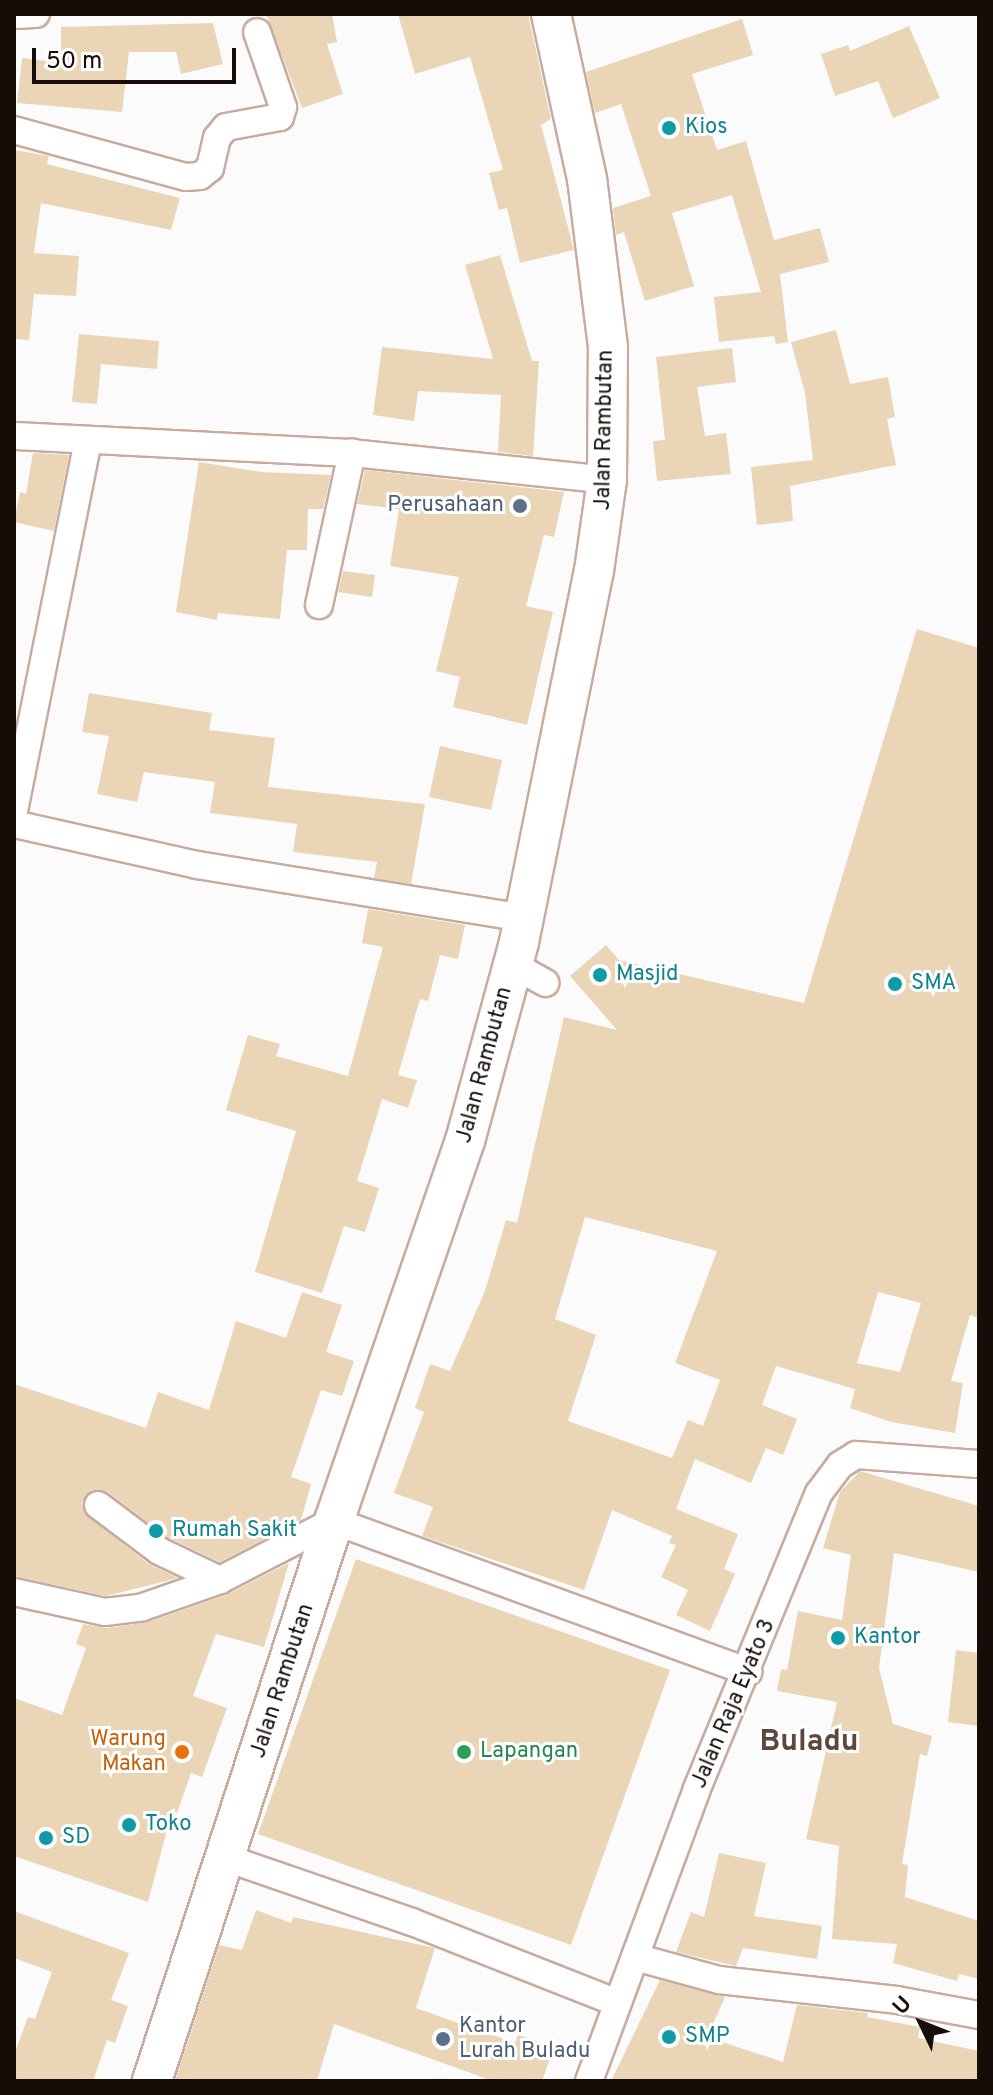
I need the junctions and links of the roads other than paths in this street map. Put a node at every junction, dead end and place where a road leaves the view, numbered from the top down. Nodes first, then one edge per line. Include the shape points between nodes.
1 (36, 14) edge
2 (551, 14) edge
3 (14, 15) edge
4 (257, 32) dead end
5 (14, 130) edge
6 (14, 436) edge
7 (88, 442) junction
8 (352, 453) junction
9 (607, 480) junction
10 (319, 605) dead end
11 (14, 811) edge
12 (14, 824) edge
13 (523, 918) junction
14 (513, 965) junction
15 (545, 983) dead end
16 (979, 1464) edge
17 (98, 1505) dead end
18 (334, 1521) junction
19 (220, 1580) junction
20 (14, 1592) edge
21 (748, 1672) junction
22 (226, 1858) junction
23 (635, 1957) junction
24 (618, 2003) junction
25 (979, 2015) edge
26 (152, 2081) edge
27 (589, 2081) edge

1 - 3 street
2 - 9 street, Jalan Rambutan via 597,236 610,389
4 - 5 street via 283,107 280,117 226,127 217,138 210,168 200,176 186,177
6 - 7 street
7 - 8 street
7 - 11 street
8 - 9 street
8 - 10 street
9 - 13 street, Jalan Rambutan via 594,571
12 - 13 street via 197,865
13 - 14 street, Jalan Rambutan
14 - 15 street
14 - 18 street, Jalan Rambutan via 465,1141
16 - 21 street, Jalan Raja Eyato 3 via 856,1455 840,1465 819,1493
17 - 19 street via 159,1551
18 - 19 street
18 - 21 street
18 - 22 street, Jalan Rambutan
19 - 20 street via 181,1597 105,1612
21 - 23 street, Jalan Raja Eyato 3 via 696,1791
22 - 24 street via 412,1922
22 - 26 street, Jalan Rambutan
23 - 24 street, Jalan Raja Eyato 3
23 - 25 street via 719,1980
24 - 27 street, Jalan Raja Eyato 3

